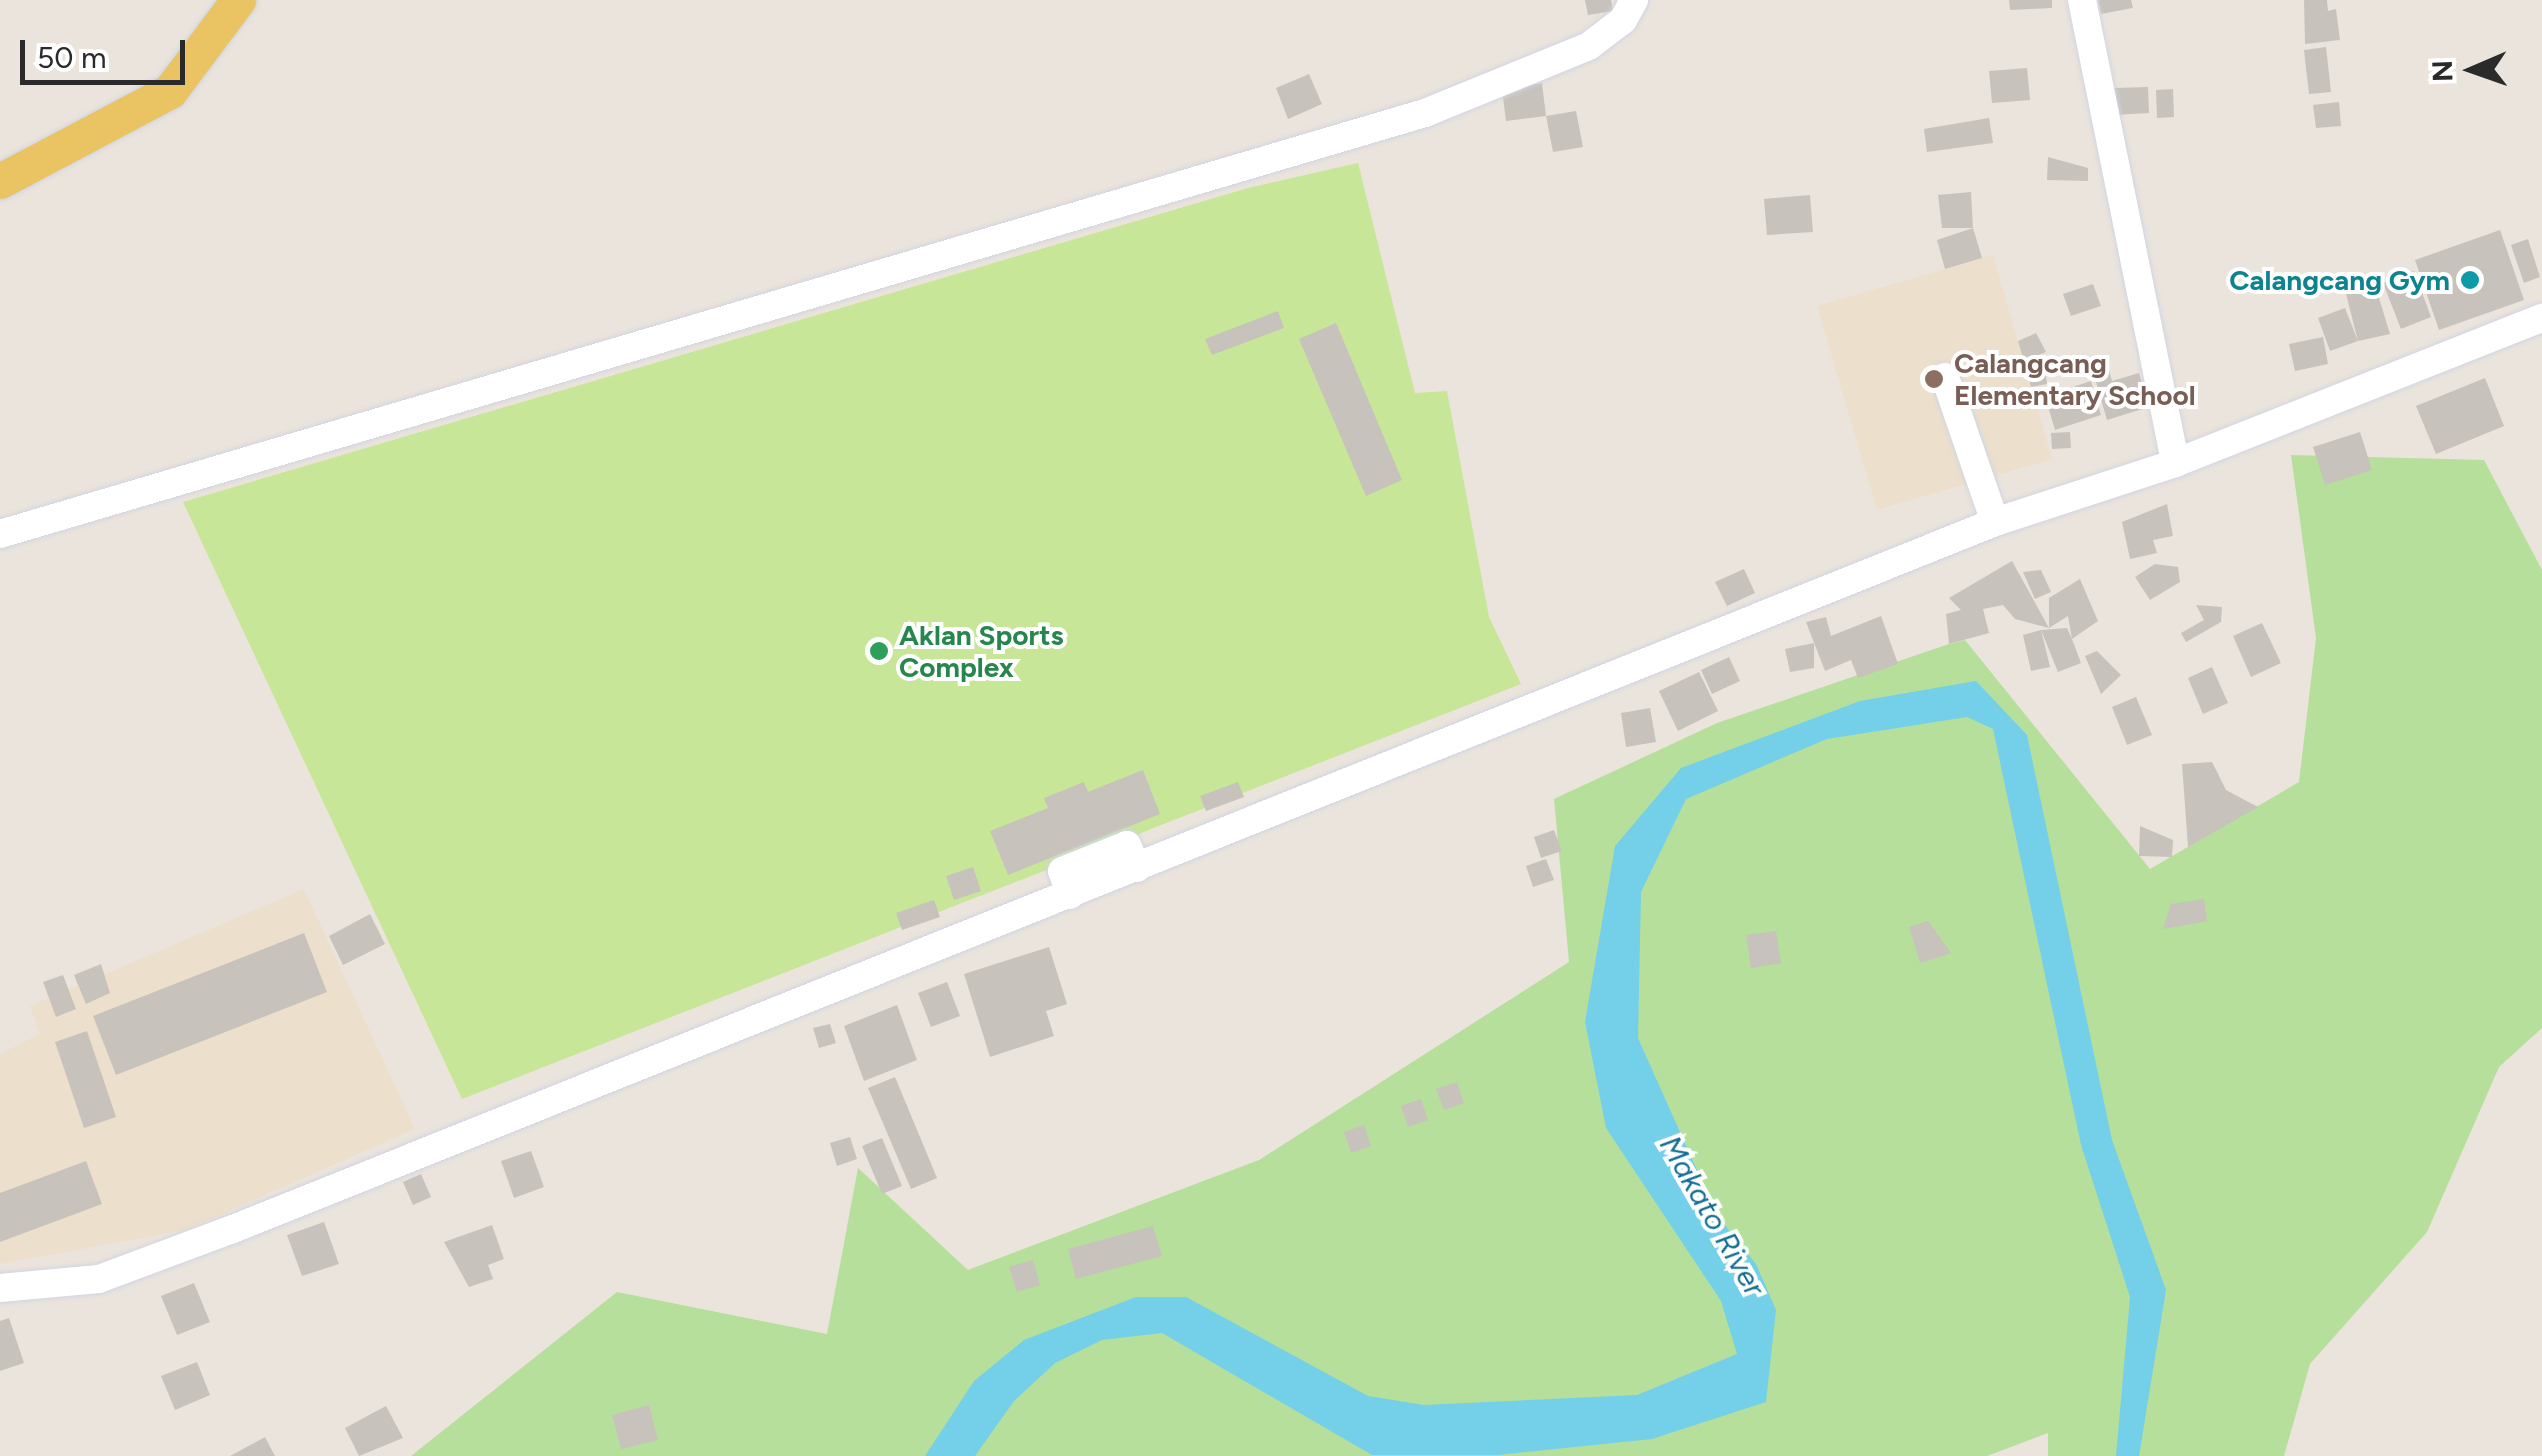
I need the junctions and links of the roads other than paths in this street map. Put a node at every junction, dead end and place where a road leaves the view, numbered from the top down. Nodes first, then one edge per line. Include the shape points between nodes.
1 (238, 0) edge
2 (1634, 0) edge
3 (2082, 0) edge
4 (0, 181) edge
5 (2542, 318) edge
6 (1945, 377) dead end
7 (2175, 464) junction
8 (1995, 522) junction
9 (0, 534) edge
10 (0, 1288) edge

1 - 4 main road via 170,91
2 - 9 street via 1624,20 1590,46 1425,113
3 - 7 street
5 - 7 street
6 - 8 street
7 - 8 street
8 - 10 street via 116,1272

